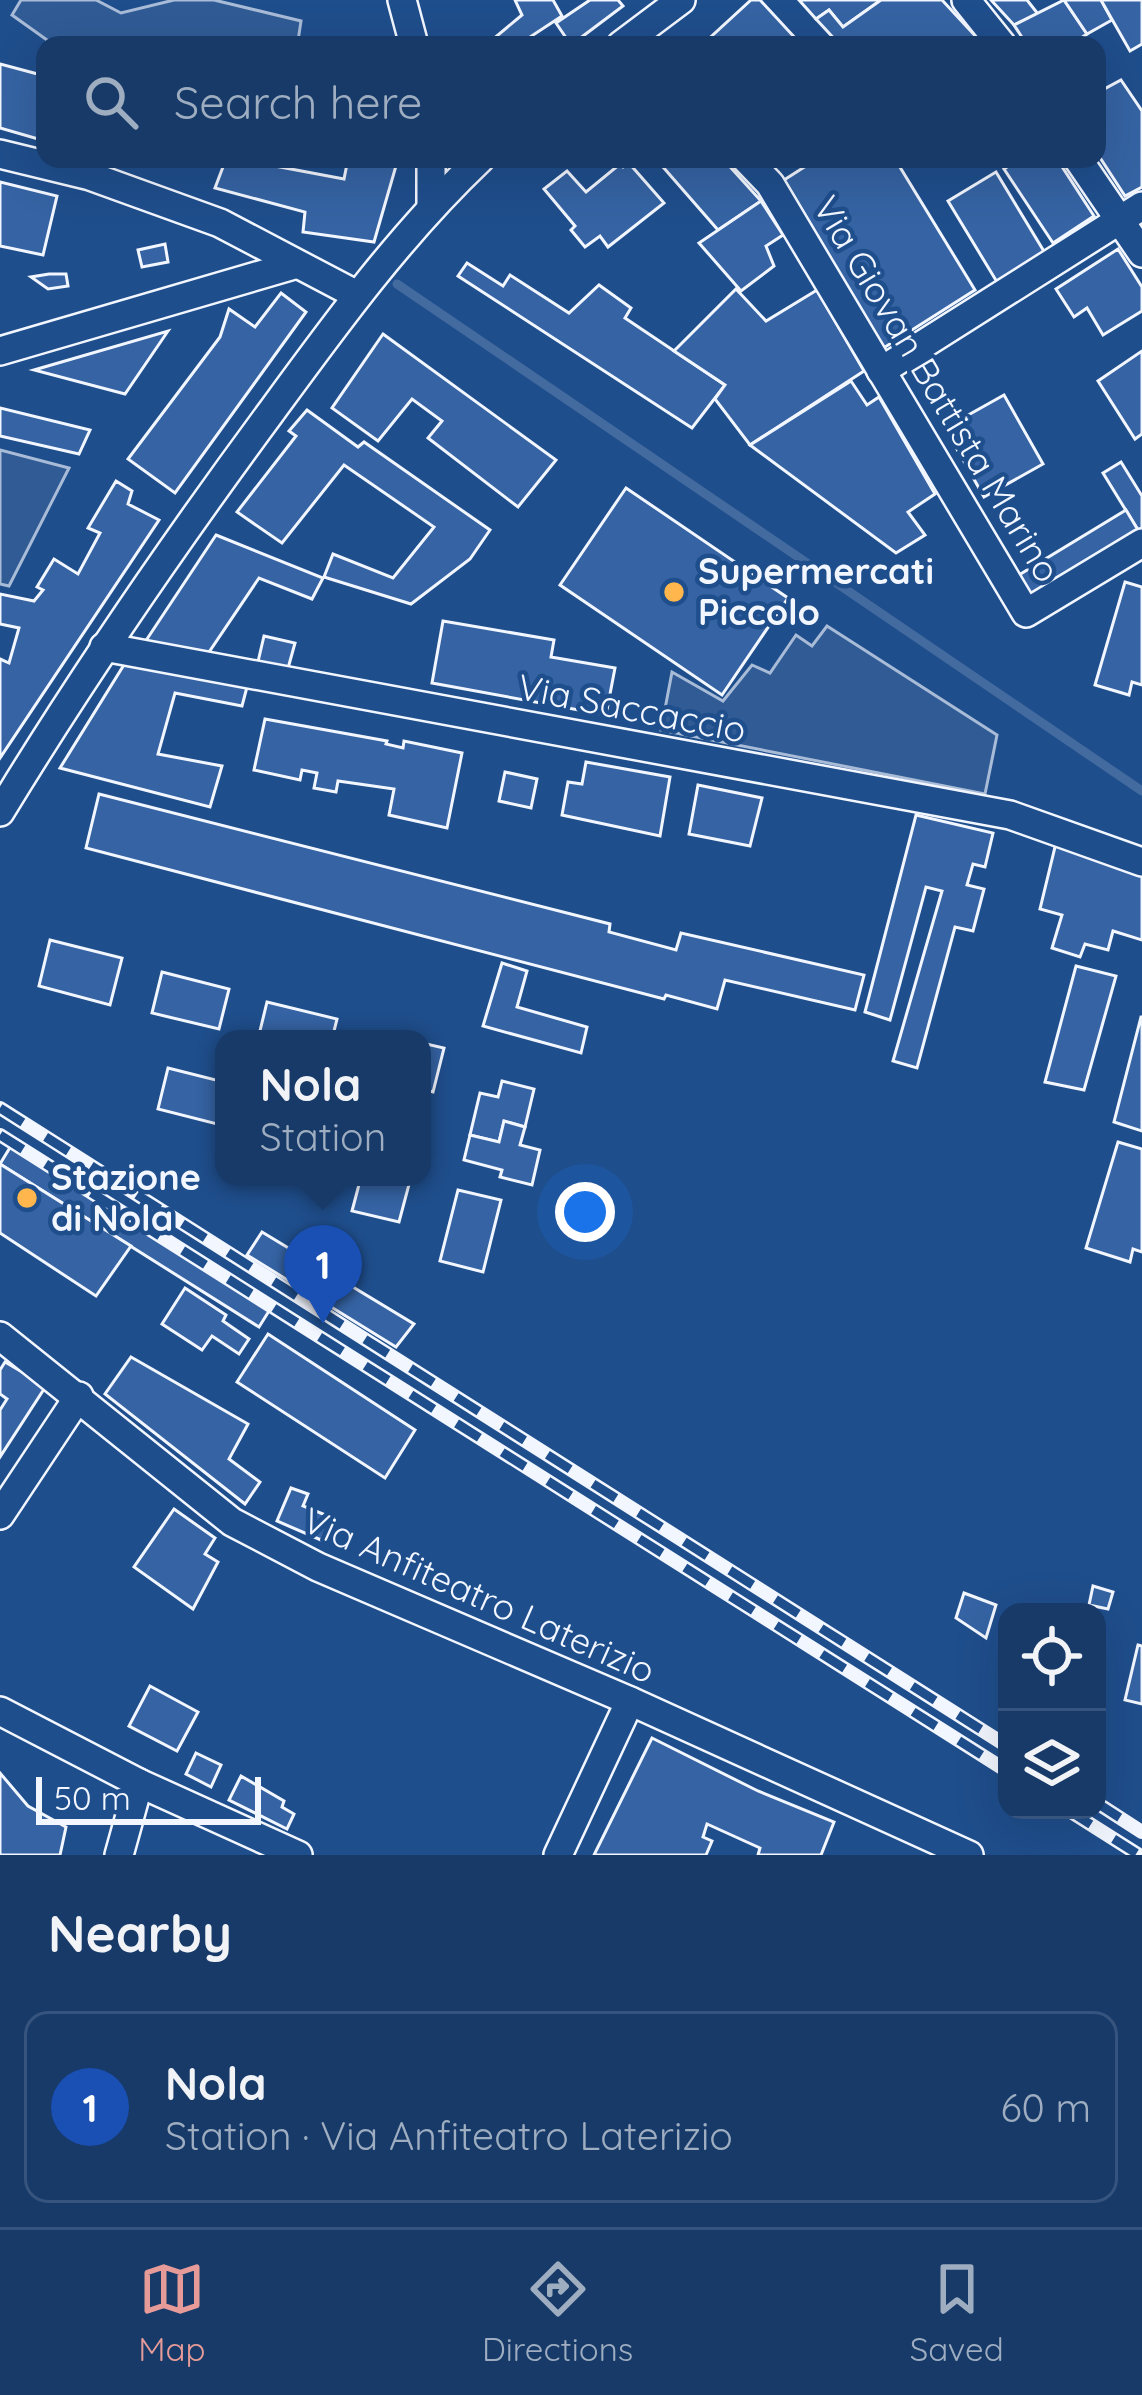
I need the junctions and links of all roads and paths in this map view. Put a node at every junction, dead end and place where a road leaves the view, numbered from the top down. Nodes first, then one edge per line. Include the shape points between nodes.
1 (402, 0) edge
2 (680, 0) edge
3 (965, 0) edge
4 (412, 36) edge
5 (637, 36) edge
6 (995, 36) edge
7 (0, 154) edge
8 (36, 163) edge
9 (57, 168) edge
10 (430, 168) edge
11 (470, 168) edge
12 (755, 168) edge
13 (1087, 168) edge
14 (430, 206) junction
15 (1130, 213) edge
16 (1142, 253) edge
17 (294, 265) junction
18 (357, 295) junction
19 (0, 351) edge
20 (881, 371) junction
21 (1142, 543) edge
22 (104, 647) junction
23 (0, 812) edge
24 (1142, 862) edge
25 (0, 1336) edge
26 (79, 1396) junction
27 (0, 1515) edge
28 (630, 1701) junction
29 (0, 1711) edge
30 (139, 1783) junction
31 (119, 1855) edge
32 (298, 1855) edge
33 (558, 1855) edge
34 (969, 1855) edge

1 - 4 street
2 - 5 street
3 - 6 street
7 - 8 street
9 - 17 street via 220,223
10 - 14 street
11 - 14 street
12 - 20 street, Via Giovan Battista Marino
13 - 15 street
14 - 18 street
15 - 16 street
15 - 20 street
17 - 18 street
17 - 19 street
18 - 22 street
20 - 21 street, Via Giovan Battista Marino via 1026,613
22 - 23 street
22 - 24 street, Via Saccaccio via 1010,815
25 - 26 street, Via Anfiteatro Laterizio
26 - 27 street
26 - 28 street, Via Anfiteatro Laterizio via 232,1522 318,1568
28 - 33 street
28 - 34 street, Via Anfiteatro Laterizio
29 - 30 street
30 - 31 street
30 - 32 street

